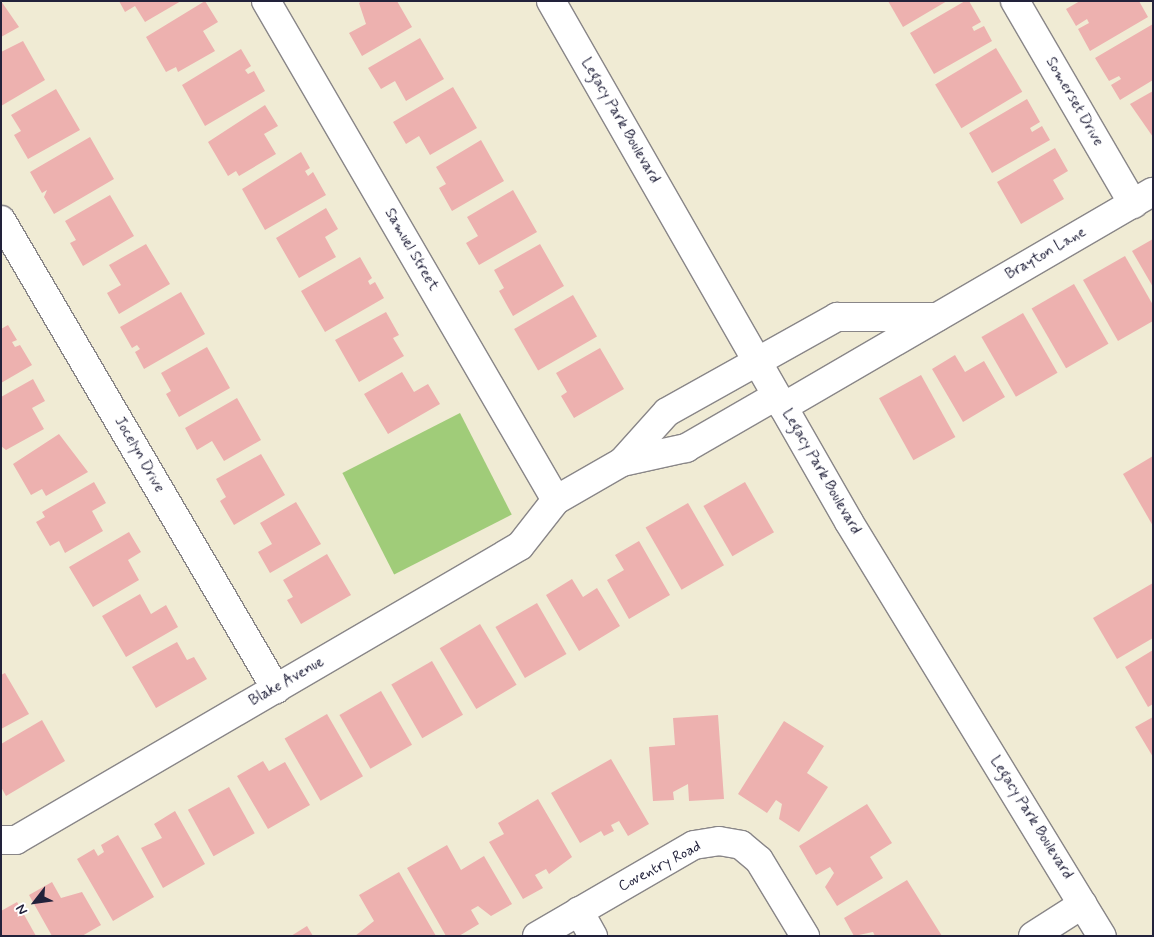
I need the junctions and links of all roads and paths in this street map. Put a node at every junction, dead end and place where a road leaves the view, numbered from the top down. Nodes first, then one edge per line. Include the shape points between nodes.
1 (266, 1) edge
2 (551, 1) edge
3 (1015, 1) edge
4 (1143, 198) edge
5 (1, 220) edge
6 (939, 317) junction
7 (757, 361) junction
8 (780, 402) junction
9 (622, 462) junction
10 (556, 500) junction
11 (276, 689) junction
12 (1, 840) edge
13 (1083, 904) junction
14 (579, 912) junction
15 (538, 936) edge
16 (593, 936) edge
17 (805, 936) edge
18 (1033, 936) edge
19 (1102, 936) edge

1 - 10 street, Samuel Street
2 - 7 street, Legacy Park Boulevard
3 - 4 street, Somerset Drive
4 - 6 street, Brayton Lane
5 - 11 street, Jocelyn Drive
6 - 7 street via 837,317
6 - 8 street, Brayton Lane
7 - 8 street, Legacy Park Boulevard
7 - 9 street via 667,412
8 - 9 street, Brayton Lane via 686,448
8 - 13 street, Legacy Park Boulevard
9 - 10 street
10 - 11 street, Blake Avenue via 520,546
11 - 12 street, Blake Avenue via 16,840
13 - 18 street
13 - 19 street, Legacy Park Boulevard
14 - 15 street, Coventry Road
14 - 16 street
14 - 17 street, Coventry Road via 694,845 719,841 741,845 759,860

